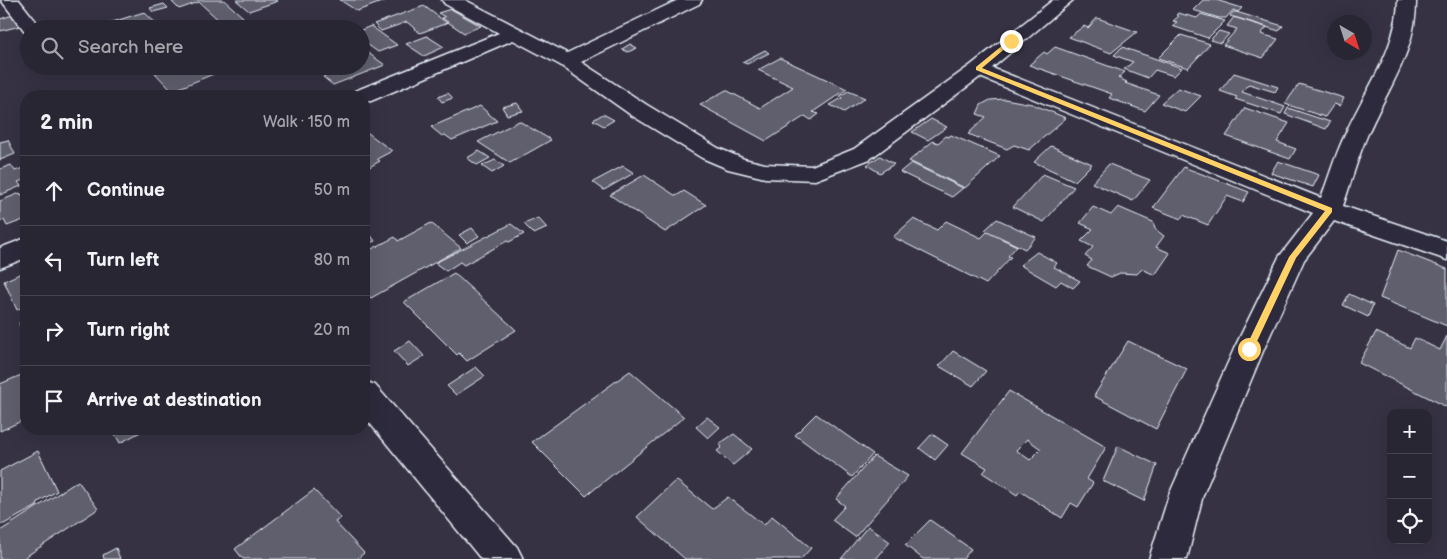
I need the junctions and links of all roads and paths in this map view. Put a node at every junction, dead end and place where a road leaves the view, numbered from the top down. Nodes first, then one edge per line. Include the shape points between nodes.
1 (10, 0) edge
2 (451, 0) edge
3 (693, 0) edge
4 (1064, 0) edge
5 (1407, 0) edge
6 (26, 20) edge
7 (512, 34) junction
8 (567, 62) junction
9 (978, 69) junction
10 (370, 93) edge
11 (1329, 210) junction
12 (20, 250) edge
13 (1447, 251) edge
14 (0, 259) edge
15 (370, 401) edge
16 (504, 559) edge
17 (1168, 559) edge

1 - 6 street
2 - 7 street
3 - 8 street
4 - 9 street
5 - 11 street via 1400,47 1355,137
7 - 8 street
7 - 10 street
8 - 9 street via 710,153 765,171 814,173 862,154
9 - 11 street
11 - 13 street
11 - 17 street via 1292,257 1253,341 1186,495
12 - 14 street
15 - 16 street

